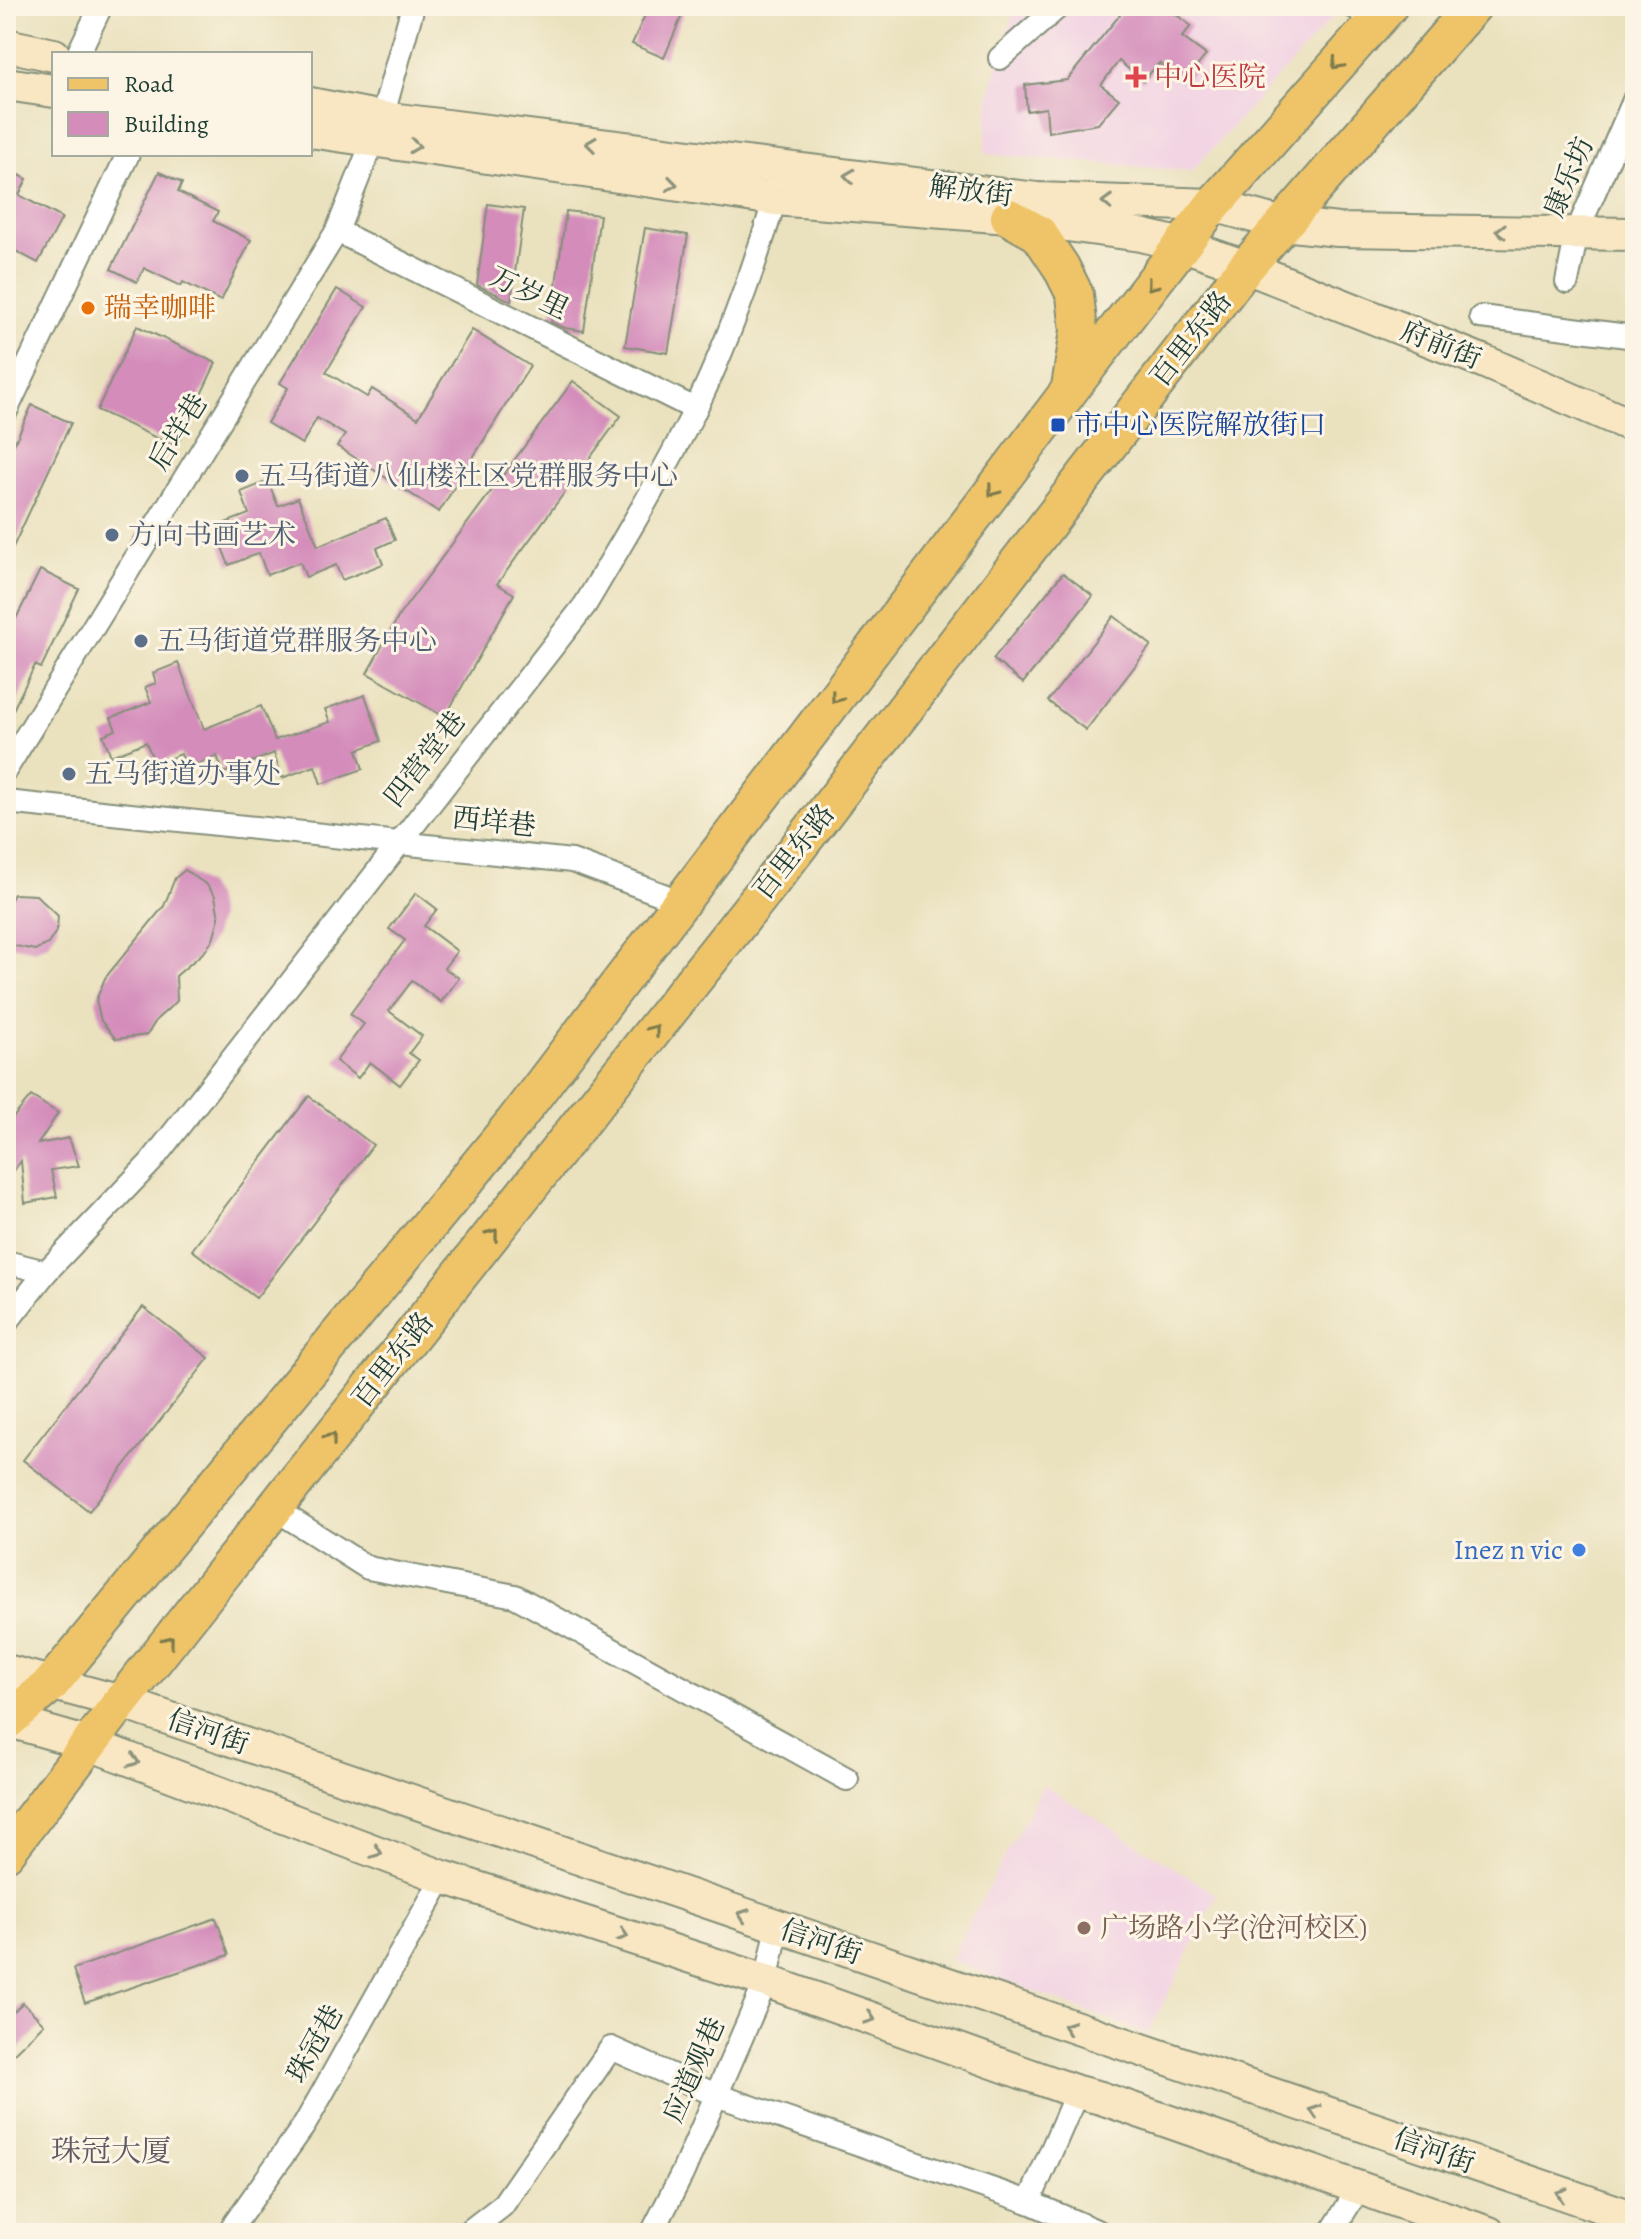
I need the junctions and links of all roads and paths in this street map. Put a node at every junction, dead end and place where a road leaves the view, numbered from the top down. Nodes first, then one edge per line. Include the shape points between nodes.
1 (101, 6) edge
2 (413, 6) edge
3 (1059, 6) edge
4 (1473, 6) edge
5 (1373, 10) edge
6 (6, 45) edge
7 (79, 52) edge
8 (52, 55) edge
9 (1000, 58) dead end
10 (6, 84) edge
11 (52, 91) edge
12 (1635, 98) edge
13 (312, 105) edge
14 (377, 129) junction
15 (312, 131) edge
16 (127, 156) edge
17 (776, 167) junction
18 (775, 199) junction
19 (1213, 205) junction
20 (1009, 217) junction
21 (1283, 224) junction
22 (337, 231) junction
23 (1577, 232) junction
24 (1635, 234) edge
25 (1183, 245) junction
26 (1246, 267) junction
27 (1567, 282) dead end
28 (1481, 317) dead end
29 (1635, 337) edge
30 (13, 378) edge
31 (1069, 391) junction
32 (695, 409) junction
33 (6, 411) edge
34 (1635, 427) edge
35 (6, 769) edge
36 (6, 802) edge
37 (398, 842) junction
38 (682, 902) junction
39 (6, 1262) edge
40 (46, 1272) junction
41 (6, 1323) edge
42 (275, 1509) junction
43 (6, 1671) edge
44 (51, 1684) junction
45 (121, 1702) junction
46 (6, 1721) edge
47 (89, 1744) junction
48 (847, 1779) dead end
49 (6, 1853) edge
50 (443, 1877) junction
51 (778, 1927) junction
52 (766, 1981) junction
53 (1077, 2092) junction
54 (716, 2095) junction
55 (1359, 2188) junction
56 (1029, 2202) junction
57 (1635, 2218) edge
58 (228, 2233) edge
59 (467, 2233) edge
60 (652, 2233) edge
61 (1101, 2233) edge
62 (1331, 2233) edge
63 (1489, 2233) edge

1 - 7 street
2 - 14 street, 后垟巷
3 - 9 street
4 - 21 main road, 百里东路
5 -> 19 main road, 百里东路
6 - 8 main road
10 - 11 main road
12 - 23 street, 康乐坊
13 - 14 main road, 解放街
14 - 15 main road, 解放街
17 -> 14 main road, 解放街
14 -> 18 main road, 解放街
14 - 22 street, 后垟巷
16 - 30 street
17 - 18 street, 四营堂巷
19 -> 17 main road, 解放街 via 1037,199
18 - 20 main road, 解放街
18 - 32 street, 四营堂巷 via 751,279
19 - 21 main road, 解放街
19 - 25 main road, 百里东路
20 - 25 main road, 解放街
20 - 31 main road via 1039,234 1075,295 1079,331
23 -> 21 main road, 解放街 via 1338,230
21 - 26 main road, 百里东路
22 - 32 street, 万岁里
22 - 35 street, 后垟巷
23 - 24 main road, 解放街
23 - 27 street, 康乐坊
25 - 26 main road, 解放街
25 -> 31 main road, 百里东路
26 - 34 main road, 府前街
42 -> 26 main road, 百里东路 via 769,885
28 - 29 street
30 - 33 street
31 -> 38 main road, 百里东路
32 - 37 street, 四营堂巷 via 585,605
36 - 37 street, 西垟巷
37 - 38 street, 西垟巷 via 572,861
37 - 40 street, 四营堂巷 via 151,1162
38 - 44 main road, 百里东路 via 504,1134
39 - 40 street
40 - 41 street, 四营堂巷
45 -> 42 main road, 百里东路
42 - 48 street via 368,1568 515,1596
43 - 44 main road, 信河街
44 - 45 main road, 信河街
44 - 46 main road, 百里东路
45 - 47 main road, 百里东路
51 -> 45 main road, 信河街
46 - 47 main road, 信河街
47 - 49 main road, 百里东路
47 -> 50 main road, 信河街
50 -> 52 main road, 信河街
50 - 58 street, 珠冠巷 via 305,2124
51 - 52 street, 应道观巷
57 -> 51 main road, 信河街
52 -> 53 main road, 信河街
52 - 54 street, 应道观巷
53 - 55 main road, 信河街
53 - 56 street
54 - 56 street
54 - 59 street via 611,2048 502,2206
54 - 60 street, 应道观巷
55 - 62 street
55 - 63 main road, 信河街
56 - 61 street

